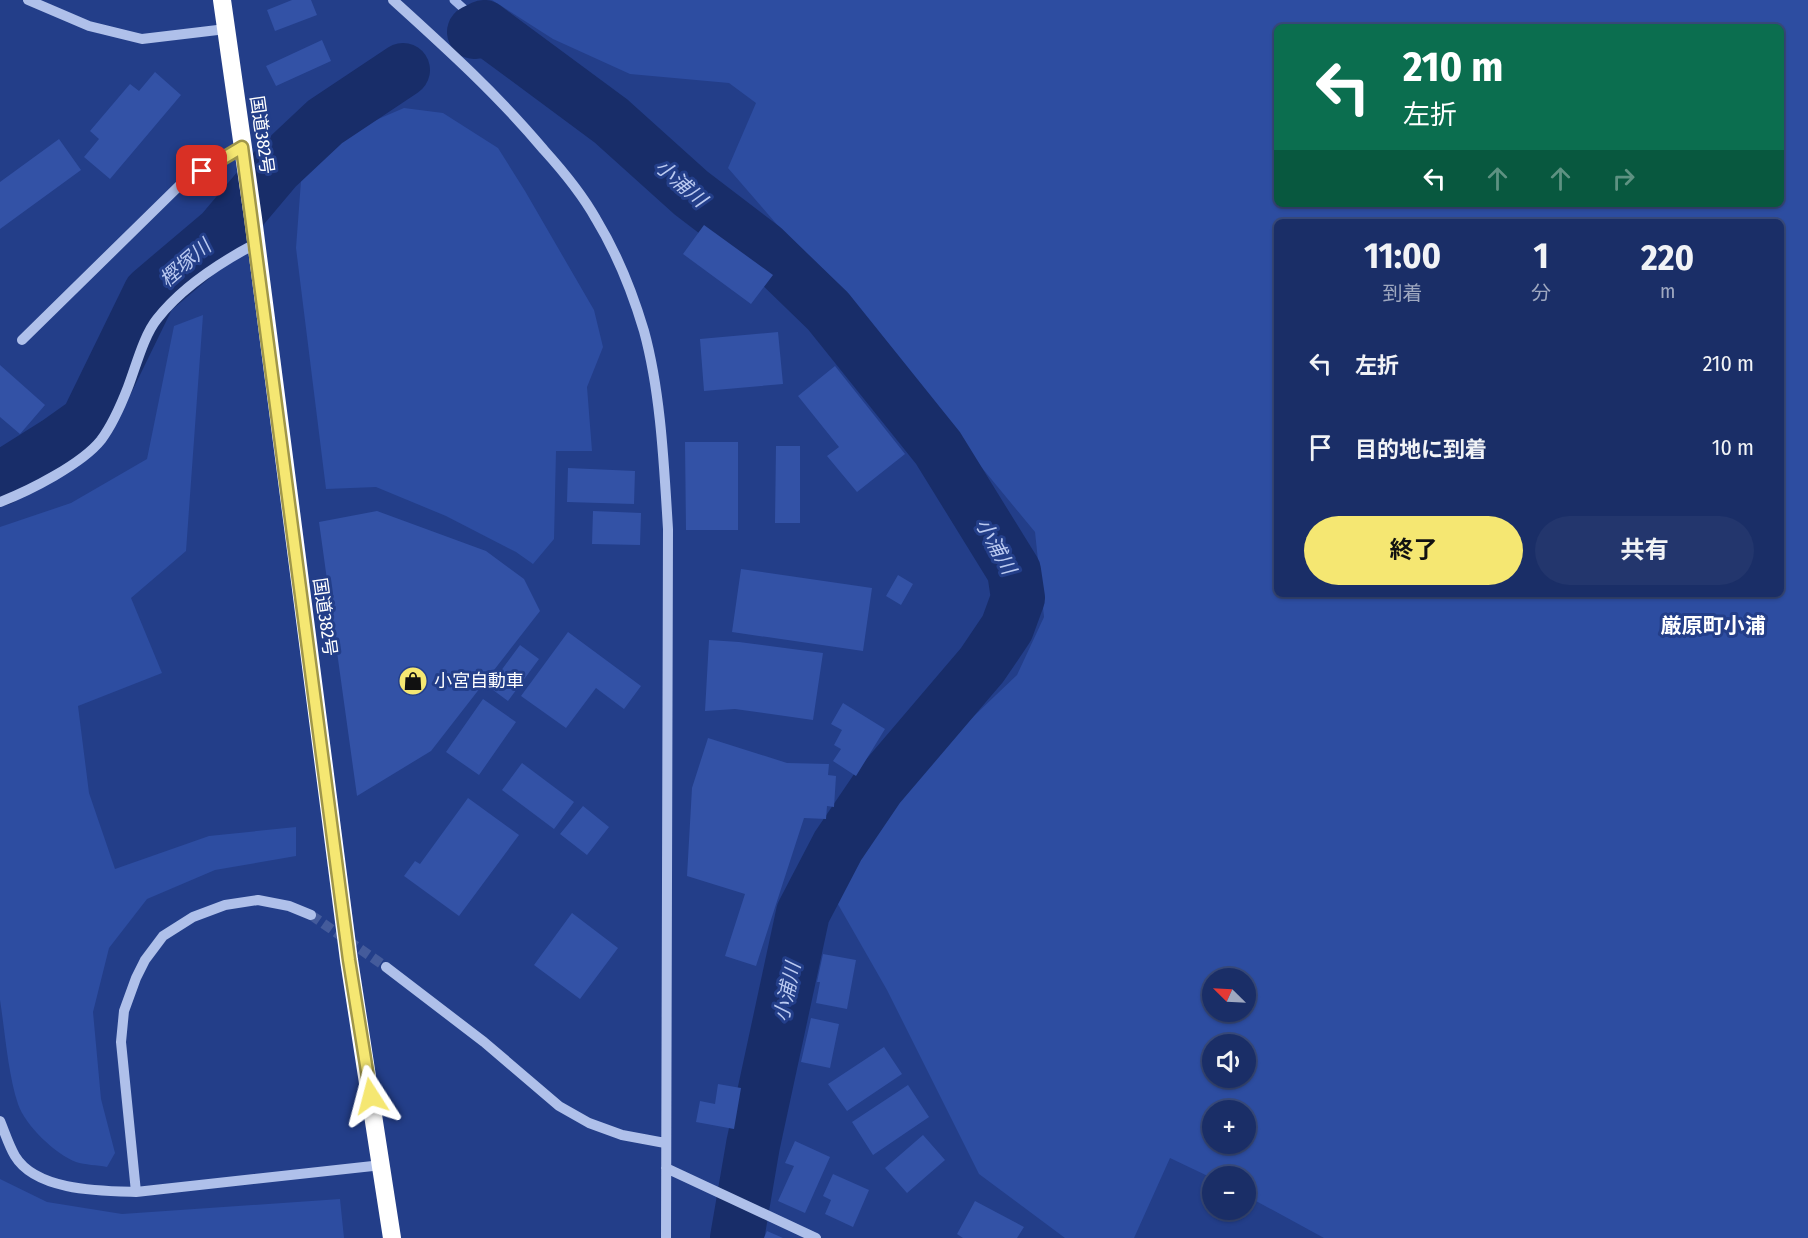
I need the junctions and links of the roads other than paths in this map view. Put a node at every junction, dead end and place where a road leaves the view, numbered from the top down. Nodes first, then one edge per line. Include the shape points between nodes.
1 (28, 0) edge
2 (222, 0) edge
3 (393, 0) edge
4 (226, 29) junction
5 (243, 156) junction
6 (255, 244) junction
7 (22, 340) dead end
8 (0, 502) edge
9 (311, 915) tunnel mouth
10 (386, 967) tunnel mouth
11 (0, 1121) edge
12 (666, 1143) junction
13 (382, 1165) junction
14 (666, 1168) junction
15 (136, 1192) junction
16 (392, 1238) edge
17 (666, 1238) edge
18 (816, 1238) edge

1 - 4 street via 89,26 142,39
2 - 4 highway, 国道382号
3 - 12 street via 519,119 568,177 596,219 644,332 664,455 668,530
4 - 5 highway, 国道382号
5 - 6 highway, 国道382号
5 - 7 street via 182,183
6 - 8 street via 225,260 185,290 156,320 120,408 100,441 63,472
6 - 13 highway, 国道382号 via 349,960
9 - 15 street via 258,900 225,905 193,917 163,936 145,960 124,1011 121,1042
10 - 12 street via 559,1106 588,1123 622,1135
11 - 15 street via 16,1158 31,1172 57,1185
12 - 14 street
13 - 15 street
13 - 16 highway, 国道382号
14 - 17 street
14 - 18 street

